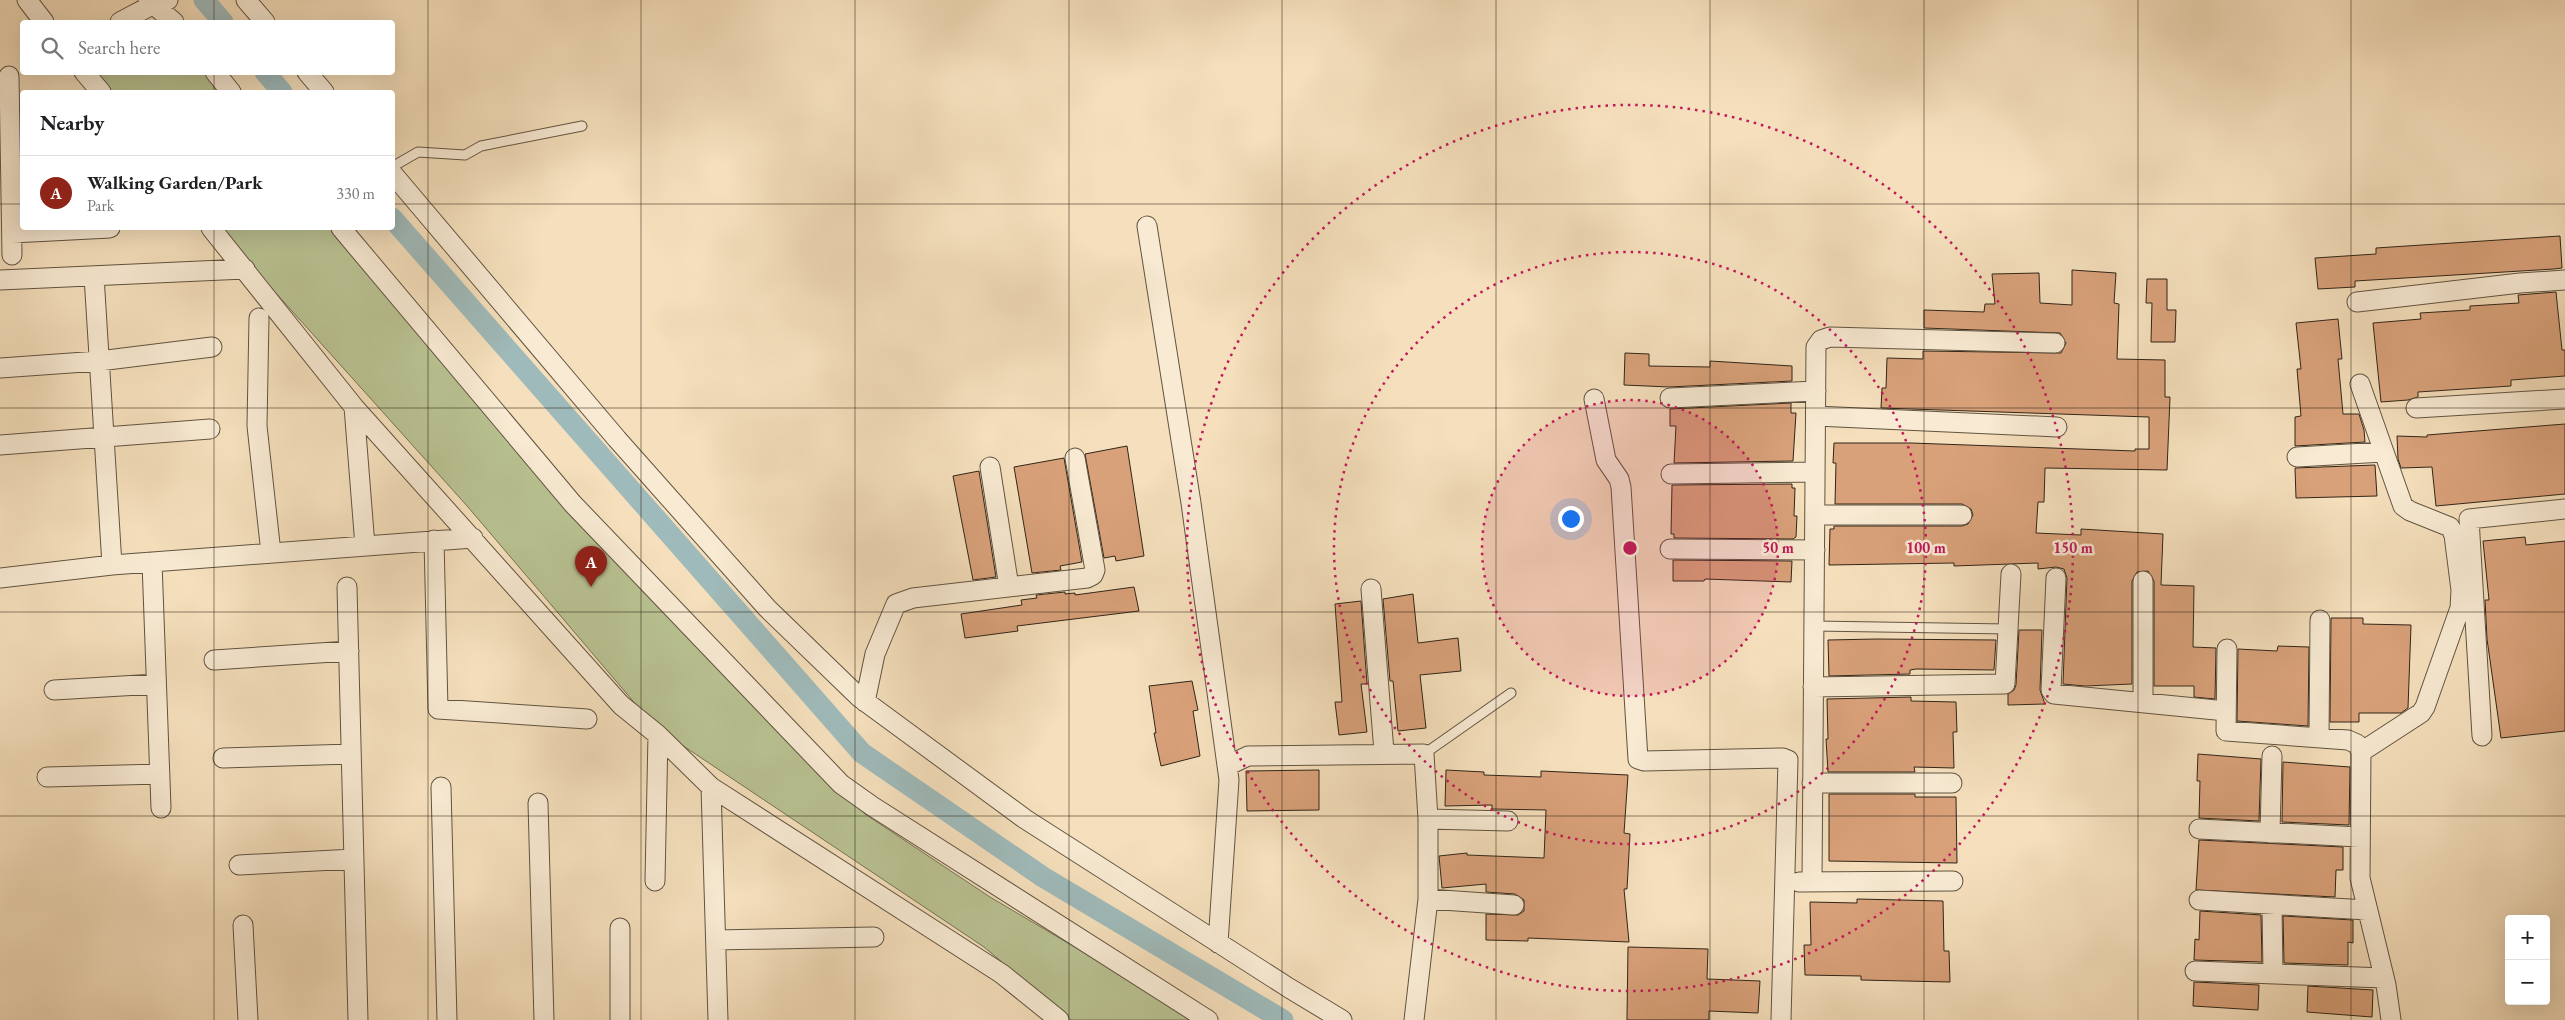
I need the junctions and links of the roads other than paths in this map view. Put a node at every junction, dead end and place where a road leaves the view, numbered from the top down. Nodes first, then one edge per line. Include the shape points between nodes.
1 (27, 0) edge
2 (246, 0) edge
3 (156, 2) edge
4 (42, 20) edge
5 (124, 20) edge
6 (172, 20) edge
7 (263, 20) edge
8 (87, 75) edge
9 (217, 75) edge
10 (310, 75) edge
11 (10, 76) edge
12 (99, 90) edge
13 (229, 90) edge
14 (322, 90) edge
15 (582, 126) dead end
16 (395, 165) edge
17 (395, 177) edge
18 (1148, 226) dead end
19 (71, 230) edge
20 (213, 230) edge
21 (343, 230) edge
22 (12, 233) junction
23 (12, 255) dead end
24 (245, 269) junction
25 (94, 276) junction
26 (0, 280) edge
27 (2565, 280) edge
28 (2357, 302) dead end
29 (259, 318) dead end
30 (2055, 343) dead end
31 (212, 347) dead end
32 (99, 361) junction
33 (0, 368) edge
34 (2360, 384) dead end
35 (1816, 391) junction
36 (1670, 398) dead end
37 (2565, 398) edge
38 (1594, 399) dead end
39 (354, 406) junction
40 (2416, 408) dead end
41 (1816, 416) junction
42 (2057, 427) dead end
43 (210, 429) dead end
44 (104, 436) junction
45 (0, 445) edge
46 (2383, 452) junction
47 (2297, 457) dead end
48 (1075, 458) dead end
49 (990, 467) dead end
50 (1815, 472) junction
51 (1671, 474) dead end
52 (2565, 509) edge
53 (1815, 515) junction
54 (1962, 515) dead end
55 (472, 538) junction
56 (434, 540) junction
57 (365, 546) junction
58 (1670, 549) dead end
59 (1815, 550) junction
60 (271, 553) junction
61 (152, 562) junction
62 (112, 565) junction
63 (2011, 574) dead end
64 (0, 578) edge
65 (2056, 578) dead end
66 (2143, 581) dead end
67 (347, 587) dead end
68 (1008, 587) junction
69 (1371, 589) dead end
70 (2320, 620) dead end
71 (1814, 626) junction
72 (2008, 629) junction
73 (2227, 649) dead end
74 (348, 651) junction
75 (214, 660) dead end
76 (156, 684) junction
77 (1813, 687) junction
78 (54, 690) dead end
79 (1512, 693) dead end
80 (865, 702) junction
81 (2142, 703) junction
82 (2226, 711) junction
83 (587, 719) dead end
84 (658, 735) junction
85 (2482, 736) dead end
86 (2319, 738) junction
87 (1384, 752) junction
88 (2361, 752) junction
89 (351, 754) junction
90 (1424, 754) junction
91 (2272, 756) dead end
92 (223, 758) dead end
93 (1227, 766) junction
94 (160, 774) junction
95 (47, 777) dead end
96 (1952, 782) dead end
97 (1812, 783) junction
98 (441, 787) dead end
99 (711, 787) junction
100 (538, 802) dead end
101 (161, 808) dead end
102 (1428, 819) junction
103 (1508, 821) dead end
104 (2199, 829) dead end
105 (2270, 832) junction
106 (2359, 837) junction
107 (354, 859) junction
108 (239, 865) dead end
109 (655, 881) dead end
110 (1785, 882) junction
111 (1812, 882) junction
112 (1953, 882) dead end
113 (1428, 900) junction
114 (2199, 900) dead end
115 (2272, 904) junction
116 (1514, 905) dead end
117 (2367, 910) junction
118 (243, 925) dead end
119 (620, 928) dead end
120 (874, 937) dead end
121 (716, 940) junction
122 (1218, 943) junction
123 (2195, 971) dead end
124 (2273, 974) junction
125 (2384, 978) junction
126 (248, 1020) edge
127 (358, 1020) edge
128 (447, 1020) edge
129 (544, 1020) edge
130 (620, 1020) edge
131 (718, 1020) edge
132 (1059, 1020) edge
133 (1208, 1020) edge
134 (1342, 1020) edge
135 (1414, 1020) edge
136 (1781, 1020) edge
137 (2391, 1020) edge

1 - 4 street
2 - 7 street
3 - 5 street
3 - 6 street
8 - 12 street
9 - 13 street
10 - 14 street
11 - 22 street
15 - 16 lane via 481,146 465,155 418,152
17 - 80 street via 617,438 767,608
18 - 93 street
19 - 22 street
20 - 24 street
21 - 133 street via 573,504 841,784
22 - 23 street
24 - 25 street
24 - 39 street
25 - 26 street
25 - 32 street
27 - 28 street
29 - 60 street via 257,426
30 - 35 street via 1830,337 1820,340 1816,347
31 - 32 street
32 - 33 street
32 - 44 street
34 - 46 street
35 - 36 street
35 - 41 street
37 - 40 street
38 - 110 street via 1606,460 1621,487 1638,759 1788,760
39 - 55 street
39 - 57 street
41 - 42 street
41 - 50 street
43 - 44 street
44 - 45 street
44 - 62 street
46 - 47 street
46 - 88 street via 2403,506 2450,527 2454,535 2461,599 2426,707 2422,713
48 - 68 street via 1095,570 1093,575
49 - 68 street
50 - 51 street
50 - 53 street
52 - 85 street via 2469,520
53 - 54 street
53 - 59 street
55 - 56 street
55 - 84 street via 621,705
56 - 57 street
56 - 83 street via 438,709
57 - 60 street
58 - 59 street
59 - 71 street
60 - 61 street
61 - 62 street
61 - 76 street
62 - 64 street
63 - 72 street
65 - 81 street via 2051,690 2054,694
66 - 81 street
67 - 74 street
68 - 80 street via 913,598 896,604 875,654
69 - 87 street
70 - 86 street
71 - 72 lane
71 - 77 street
72 - 77 street via 2005,684
73 - 82 street
74 - 75 street
74 - 89 street
76 - 78 street
76 - 94 street
77 - 97 street
79 - 90 lane
80 - 122 street via 1025,819
81 - 82 street
82 - 86 street via 2226,732 2229,733
84 - 99 street
84 - 109 street
86 - 88 street via 2348,740 2357,744
87 - 90 street
87 - 93 street via 1248,756
88 - 106 street
89 - 92 street
89 - 107 street
90 - 102 street
91 - 105 street
93 - 122 street via 1229,797
94 - 95 street
94 - 101 street
96 - 97 street
97 - 111 street
98 - 128 street
99 - 121 street
99 - 132 street via 1002,974
100 - 129 street
102 - 103 street
102 - 113 street
104 - 105 street
105 - 106 street
106 - 117 street via 2360,878
107 - 108 street
107 - 127 street
110 - 111 street
110 - 136 street
111 - 112 street
113 - 116 street
113 - 135 street
114 - 115 street
115 - 117 street
115 - 124 street
117 - 125 street
118 - 126 street
119 - 130 street
120 - 121 street
121 - 131 street
122 - 134 street
123 - 124 street
124 - 125 street
125 - 137 street

